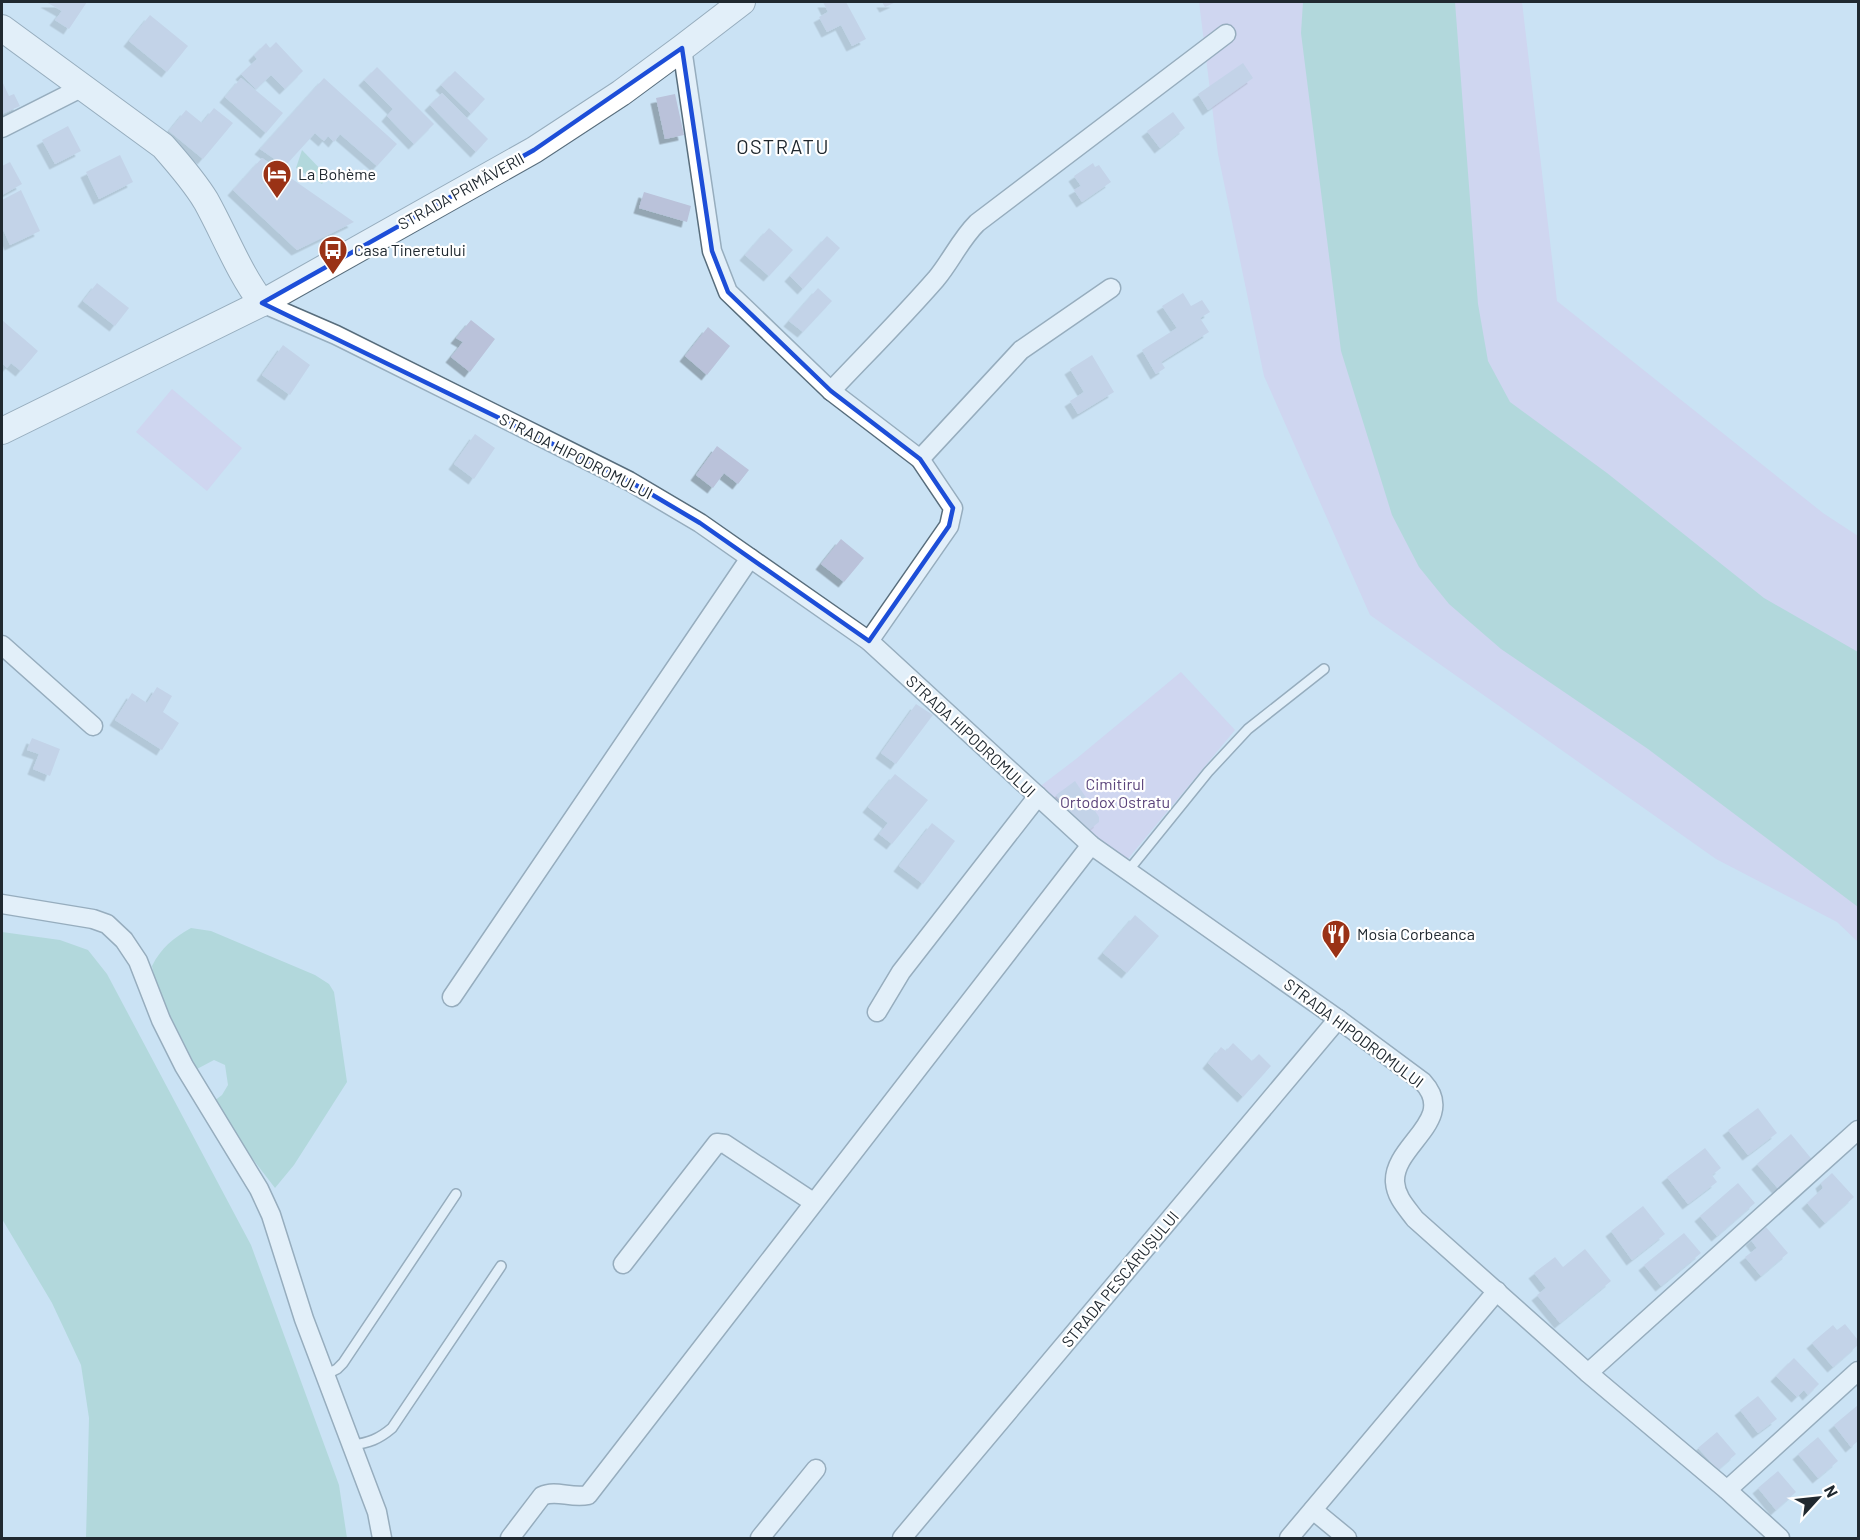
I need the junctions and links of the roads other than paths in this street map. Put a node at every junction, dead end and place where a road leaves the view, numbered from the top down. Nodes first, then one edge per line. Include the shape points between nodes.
1 (742, 2) edge
2 (2, 28) edge
3 (1226, 34) dead end
4 (682, 48) junction
5 (83, 87) junction
6 (2, 128) edge
7 (1111, 288) dead end
8 (262, 303) junction
9 (831, 391) junction
10 (2, 431) edge
11 (920, 459) junction
12 (750, 558) junction
13 (869, 641) junction
14 (2, 645) edge
15 (1324, 669) dead end
16 (93, 726) dead end
17 (1038, 796) junction
18 (1091, 845) junction
19 (1128, 871) junction
20 (2, 904) edge
21 (452, 997) dead end
22 (877, 1011) dead end
23 (1338, 1019) junction
24 (1858, 1130) edge
25 (456, 1194) dead end
26 (813, 1202) junction
27 (623, 1264) dead end
28 (501, 1266) dead end
29 (1497, 1291) junction
30 (1858, 1371) edge
31 (1588, 1373) junction
32 (325, 1375) junction
33 (352, 1445) junction
34 (816, 1469) dead end
35 (1726, 1490) junction
36 (1313, 1510) junction
37 (382, 1539) edge
38 (510, 1539) edge
39 (760, 1539) edge
40 (902, 1539) edge
41 (1289, 1539) edge
42 (1347, 1539) edge
43 (1780, 1539) edge

1 - 4 main road, STRADA PRIMĂVERII
2 - 5 main road
3 - 9 street via 977,223 964,235 937,278
4 - 8 main road, STRADA PRIMĂVERII via 534,150
4 - 9 street via 712,251 719,272 728,292
5 - 6 street
5 - 8 main road via 163,146 184,169 205,199 247,283
7 - 11 street via 1021,350
8 - 10 main road, STRADA PRIMĂVERII
8 - 12 street, STRADA HIPODROMULUI via 336,335 629,482 700,523
9 - 11 street
11 - 13 street via 953,508 949,526
12 - 13 street, STRADA HIPODROMULUI
12 - 21 street
13 - 17 street, STRADA HIPODROMULUI
14 - 16 street
15 - 19 lane via 1248,729
17 - 18 street, STRADA HIPODROMULUI
17 - 22 street via 901,972
18 - 19 street, STRADA HIPODROMULUI
18 - 26 street
19 - 23 street, STRADA HIPODROMULUI
20 - 32 street via 93,919 107,924 124,939 184,1066 263,1197
23 - 29 street, STRADA HIPODROMULUI via 1431,1091 1435,1106 1396,1169 1395,1184 1401,1201 1415,1219
23 - 40 street, STRADA PESCĂRUȘULUI
24 - 31 street
25 - 32 lane via 343,1363
26 - 27 street via 725,1144 717,1143
26 - 38 street via 588,1495 550,1492 542,1496
28 - 33 lane via 392,1428 368,1443
29 - 31 street, STRADA HIPODROMULUI
29 - 36 street
30 - 35 street
31 - 35 street, STRADA HIPODROMULUI
32 - 33 street
33 - 37 street via 377,1512
34 - 39 street
35 - 43 street, STRADA HIPODROMULUI
36 - 41 street
36 - 42 street

